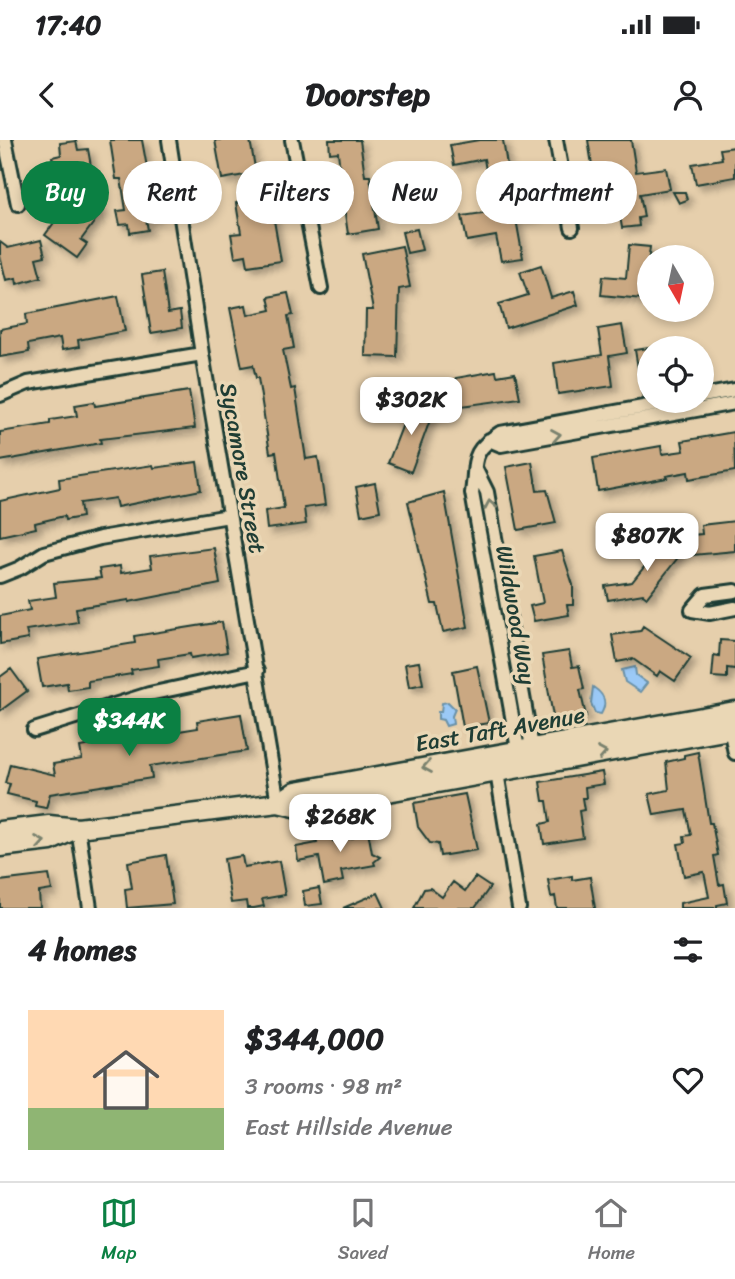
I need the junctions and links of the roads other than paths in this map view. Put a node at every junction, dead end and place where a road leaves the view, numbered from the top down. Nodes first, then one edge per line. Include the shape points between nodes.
1 (5, 140) edge
2 (169, 140) edge
3 (292, 140) edge
4 (556, 140) edge
5 (18, 204) dead end
6 (572, 228) dead end
7 (321, 288) dead end
8 (202, 354) junction
9 (735, 390) edge
10 (714, 394) edge
11 (0, 395) edge
12 (735, 403) edge
13 (637, 408) edge
14 (489, 440) junction
15 (476, 470) junction
16 (229, 516) junction
17 (0, 576) edge
18 (735, 591) edge
19 (735, 608) edge
20 (512, 635) junction
21 (498, 636) junction
22 (257, 671) junction
23 (732, 720) edge
24 (34, 730) dead end
25 (735, 753) edge
26 (527, 758) junction
27 (495, 764) junction
28 (278, 803) junction
29 (78, 828) junction
30 (0, 831) edge
31 (0, 848) edge
32 (90, 908) edge
33 (519, 908) edge

1 - 5 street
2 - 8 street, Sycamore Street
3 - 7 street
4 - 6 street
8 - 11 street via 28,383
8 - 16 street, Sycamore Street
9 - 10 street
14 -> 12 street via 501,445
13 - 14 street via 500,433
14 - 15 street, Wildwood Way via 477,452
20 -> 15 street, Wildwood Way via 487,492
15 - 21 street, Wildwood Way via 472,493
16 - 17 street via 100,538 44,553
16 - 22 street, Sycamore Street
18 - 19 street via 705,595 692,610 710,614
20 - 21 street
20 - 26 street, Wildwood Way
21 - 26 street, Wildwood Way
22 - 24 street via 149,694
22 - 28 street, Sycamore Street
23 - 25 street
23 - 26 street, East Taft Avenue
26 - 27 street, East Taft Avenue
27 - 28 street, East Taft Avenue via 296,791
27 - 33 street
28 - 29 street, East Taft Avenue
29 - 30 street, East Taft Avenue via 49,825
31 -> 29 street, East Taft Avenue via 51,841
29 - 32 street

